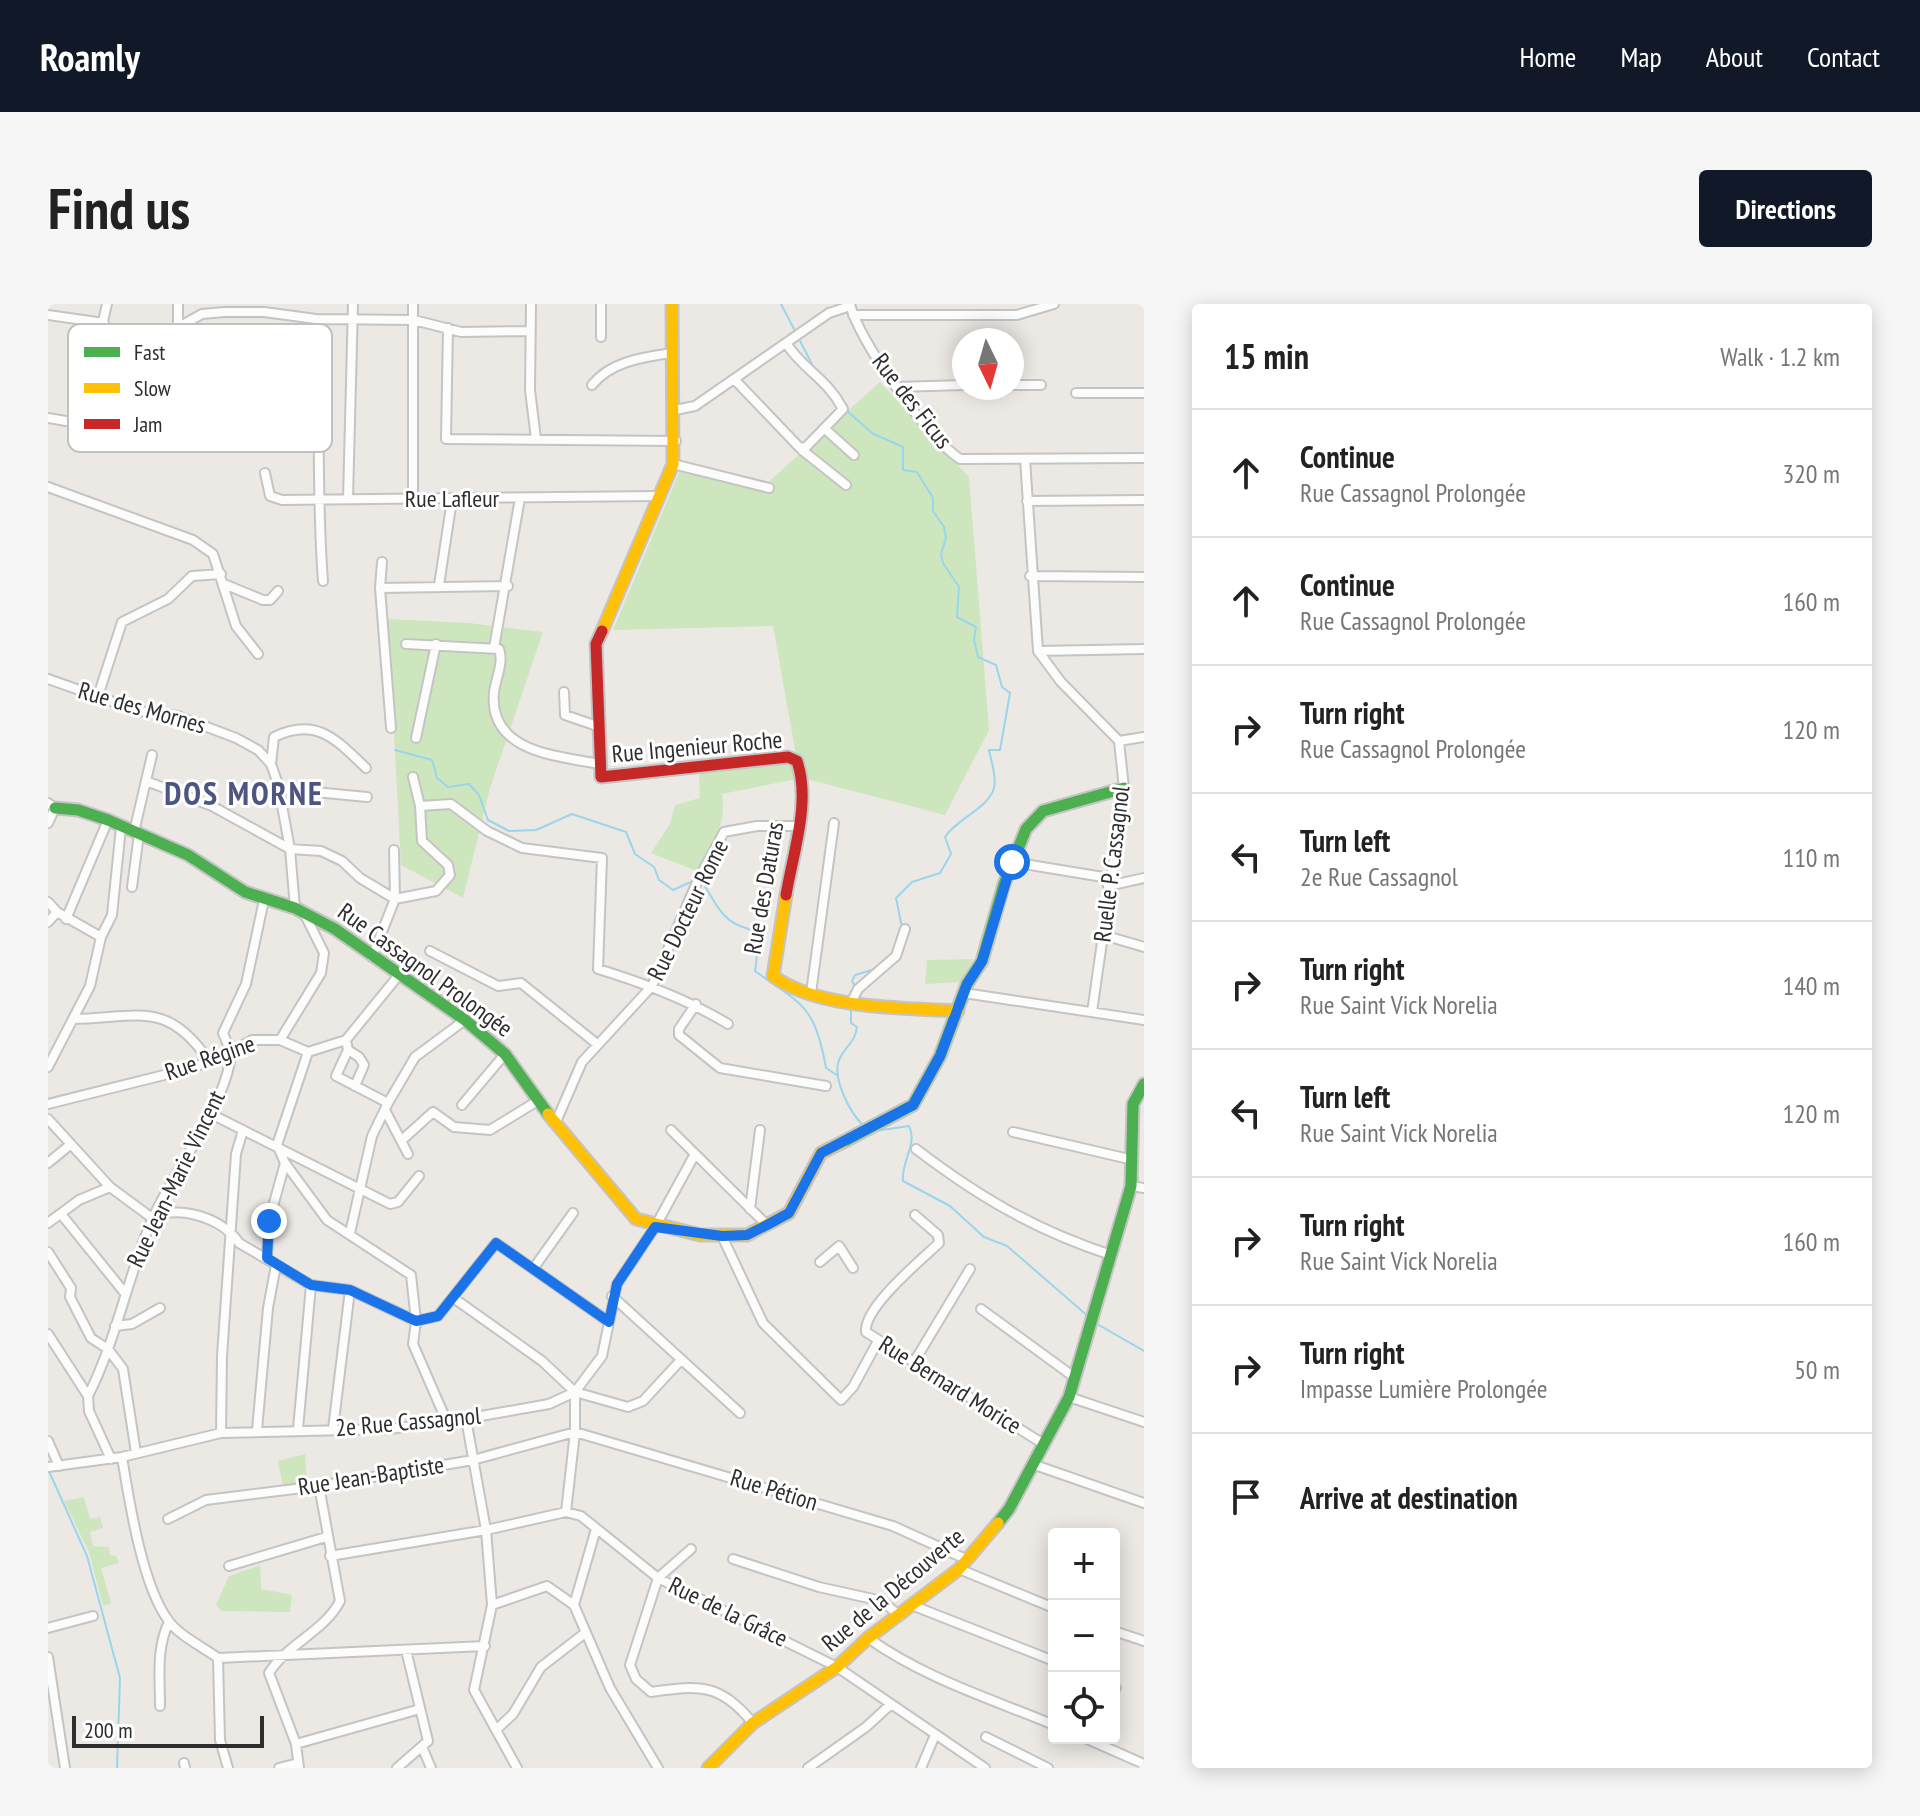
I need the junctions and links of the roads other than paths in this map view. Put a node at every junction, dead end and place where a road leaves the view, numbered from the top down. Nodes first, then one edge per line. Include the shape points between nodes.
1 (107, 304) edge
2 (353, 304) edge
3 (413, 304) edge
4 (531, 304) edge
5 (601, 304) edge
6 (672, 304) edge
7 (1054, 304) edge
8 (851, 309) edge
9 (894, 309) edge
10 (48, 315) edge
11 (316, 319) junction
12 (352, 319) junction
13 (414, 320) junction
14 (104, 323) joint
15 (184, 324) edge
16 (316, 324) edge
17 (448, 328) junction
18 (530, 331) junction
19 (601, 337) dead end
20 (793, 338) junction
21 (672, 353) junction
22 (734, 379) junction
23 (592, 385) dead end
24 (952, 385) edge
25 (1024, 385) edge
26 (1041, 385) dead end
27 (897, 387) junction
28 (1076, 393) dead end
29 (1144, 393) edge
30 (675, 410) junction
31 (48, 418) edge
32 (68, 421) edge
33 (825, 429) junction
34 (536, 439) junction
35 (676, 441) junction
36 (802, 450) junction
37 (321, 452) edge
38 (854, 455) dead end
39 (1144, 458) edge
40 (1025, 459) junction
41 (673, 464) junction
42 (265, 473) dead end
43 (846, 485) dead end
44 (48, 487) edge
45 (769, 488) dead end
46 (660, 496) junction
47 (520, 498) junction
48 (317, 499) junction
49 (348, 499) junction
50 (413, 499) junction
51 (452, 500) junction
52 (1144, 500) edge
53 (1027, 501) junction
54 (382, 562) dead end
55 (221, 574) junction
56 (1030, 576) junction
57 (1144, 577) edge
58 (323, 581) dead end
59 (224, 584) junction
60 (439, 585) junction
61 (508, 586) junction
62 (380, 588) junction
63 (278, 591) dead end
64 (406, 644) dead end
65 (436, 644) junction
66 (494, 648) junction
67 (1144, 649) edge
68 (1038, 651) junction
69 (258, 654) dead end
70 (48, 679) edge
71 (564, 692) dead end
72 (97, 699) junction
73 (600, 727) junction
74 (391, 728) dead end
75 (1144, 737) edge
76 (416, 738) dead end
77 (1119, 741) junction
78 (152, 755) dead end
79 (797, 761) joint
80 (271, 764) junction
81 (600, 764) junction
82 (366, 768) dead end
83 (413, 777) dead end
84 (146, 781) junction
85 (278, 784) junction
86 (1124, 788) junction
87 (367, 797) dead end
88 (51, 806) edge
89 (420, 806) junction
90 (108, 820) junction
91 (48, 823) edge
92 (834, 823) dead end
93 (797, 826) junction
94 (121, 827) junction
95 (137, 833) junction
96 (290, 849) junction
97 (394, 850) dead end
98 (1012, 862) junction
99 (1144, 878) edge
100 (1109, 882) junction
101 (132, 887) dead end
102 (395, 899) junction
103 (264, 900) junction
104 (48, 902) edge
105 (300, 911) junction
106 (57, 912) junction
107 (66, 919) junction
108 (48, 922) edge
109 (905, 929) dead end
110 (1103, 935) junction
111 (101, 937) junction
112 (1144, 947) edge
113 (430, 951) dead end
114 (372, 957) junction
115 (398, 976) junction
116 (652, 986) junction
117 (811, 993) junction
118 (964, 993) junction
119 (852, 1001) junction
120 (696, 1004) junction
121 (958, 1011) junction
122 (1092, 1012) junction
123 (73, 1019) junction
124 (465, 1020) junction
125 (1144, 1020) edge
126 (728, 1024) dead end
127 (280, 1040) junction
128 (346, 1040) junction
129 (597, 1044) junction
130 (348, 1050) junction
131 (308, 1052) junction
132 (231, 1053) junction
133 (505, 1054) junction
134 (49, 1056) edge
135 (209, 1061) junction
136 (48, 1067) edge
137 (1144, 1084) edge
138 (355, 1086) junction
139 (826, 1086) dead end
140 (539, 1100) junction
141 (48, 1104) edge
142 (462, 1105) dead end
143 (386, 1107) junction
144 (209, 1113) junction
145 (48, 1119) edge
146 (555, 1124) junction
147 (243, 1130) junction
148 (671, 1130) dead end
149 (760, 1130) dead end
150 (1013, 1132) dead end
151 (402, 1140) junction
152 (1130, 1142) junction
153 (71, 1144) junction
154 (1144, 1144) edge
155 (277, 1145) junction
156 (916, 1149) dead end
157 (408, 1154) dead end
158 (695, 1154) junction
159 (301, 1157) junction
160 (1129, 1159) junction
161 (48, 1163) edge
162 (285, 1163) junction
163 (291, 1172) junction
164 (419, 1176) dead end
165 (1131, 1186) junction
166 (110, 1187) junction
167 (1144, 1188) edge
168 (358, 1190) junction
169 (750, 1209) junction
170 (573, 1213) dead end
171 (61, 1214) junction
172 (915, 1215) dead end
173 (152, 1218) junction
174 (48, 1223) edge
175 (767, 1225) junction
176 (655, 1227) junction
177 (231, 1231) junction
178 (350, 1233) junction
179 (722, 1236) junction
180 (48, 1252) edge
181 (1111, 1255) junction
182 (267, 1258) junction
183 (820, 1262) dead end
184 (276, 1265) junction
185 (853, 1268) dead end
186 (533, 1269) junction
187 (970, 1269) dead end
188 (311, 1285) junction
189 (350, 1290) junction
190 (124, 1292) junction
191 (612, 1296) junction
192 (455, 1299) junction
193 (160, 1308) dead end
194 (981, 1309) dead end
195 (416, 1321) junction
196 (609, 1322) junction
197 (115, 1326) junction
198 (48, 1334) edge
199 (878, 1341) junction
200 (108, 1349) junction
201 (680, 1361) junction
202 (914, 1362) junction
203 (1074, 1377) junction
204 (575, 1392) junction
205 (88, 1396) junction
206 (1069, 1397) junction
207 (740, 1413) dead end
208 (466, 1419) junction
209 (447, 1422) junction
210 (1144, 1422) edge
211 (298, 1429) junction
212 (333, 1429) junction
213 (257, 1430) junction
214 (575, 1432) junction
215 (221, 1433) junction
216 (48, 1441) edge
217 (1045, 1445) junction
218 (136, 1453) junction
219 (122, 1457) junction
220 (111, 1459) junction
221 (473, 1460) junction
222 (1035, 1465) junction
223 (53, 1467) edge
224 (319, 1486) junction
225 (1144, 1503) edge
226 (566, 1512) junction
227 (168, 1519) dead end
228 (596, 1529) junction
229 (486, 1530) junction
230 (326, 1537) junction
231 (691, 1549) dead end
232 (330, 1556) junction
233 (733, 1559) dead end
234 (964, 1564) junction
235 (229, 1566) dead end
236 (658, 1578) junction
237 (492, 1605) junction
238 (574, 1605) junction
239 (1048, 1605) edge
240 (914, 1606) junction
241 (93, 1616) dead end
242 (900, 1616) junction
243 (169, 1622) junction
244 (48, 1628) edge
245 (585, 1633) junction
246 (1120, 1633) edge
247 (868, 1638) junction
248 (1144, 1641) edge
249 (485, 1646) junction
250 (406, 1650) junction
251 (48, 1657) edge
252 (218, 1658) junction
253 (279, 1658) junction
254 (1048, 1659) edge
255 (837, 1667) junction
256 (890, 1705) junction
257 (160, 1706) dead end
258 (420, 1709) junction
259 (753, 1723) junction
260 (1048, 1723) edge
261 (496, 1730) junction
262 (935, 1735) junction
263 (986, 1737) dead end
264 (296, 1744) junction
265 (1099, 1744) edge
266 (423, 1749) junction
267 (1144, 1764) edge
268 (298, 1766) edge
269 (65, 1768) edge
270 (228, 1768) edge
271 (279, 1768) edge
272 (397, 1768) edge
273 (431, 1768) edge
274 (516, 1768) edge
275 (658, 1768) edge
276 (708, 1768) edge
277 (808, 1768) edge
278 (921, 1768) edge
279 (985, 1768) edge
280 (1048, 1768) edge

1 - 14 street
2 - 12 street
3 - 13 street
4 - 18 street
5 - 19 street
6 - 21 street
7 - 9 street via 1017,315
8 - 9 street
8 - 20 street via 829,313
8 - 27 street, Rue des Ficus
10 - 14 street
11 - 12 street
11 - 15 street via 261,312 202,314
11 - 16 street
12 - 13 street
12 - 49 street
13 - 17 street
13 - 50 street
17 - 18 street
17 - 34 street via 446,439
18 - 34 street
20 - 22 street
20 - 33 street via 799,363 826,382 843,407
21 - 23 street via 633,360
21 - 30 street
22 - 30 street via 695,406
22 - 36 street
24 - 27 street
25 - 26 street
27 - 40 street, Rue des Ficus via 960,459
28 - 29 street
30 - 35 street
31 - 32 street
33 - 36 street
33 - 38 street
34 - 35 street
35 - 41 street
36 - 43 street
37 - 48 street
39 - 40 street, Rue des Ficus
40 - 53 street
41 - 45 street
41 - 46 street
42 - 48 street, Rue Lafleur via 266,490 275,499
44 - 55 street via 193,540 213,554
46 - 47 street, Rue Lafleur
46 - 73 street via 599,635
47 - 51 street, Rue Lafleur
47 - 61 street
48 - 49 street, Rue Lafleur
48 - 58 street
49 - 50 street, Rue Lafleur
50 - 51 street, Rue Lafleur
51 - 60 street
52 - 53 street
53 - 56 street
54 - 62 street
55 - 59 street
55 - 72 street via 192,576 168,599 122,622
56 - 57 street
56 - 68 street
59 - 63 street via 263,600
59 - 69 street via 236,626
60 - 61 street
60 - 62 street
61 - 66 street
62 - 74 street
64 - 65 street
65 - 66 street
65 - 76 street
66 - 81 street via 501,652 494,693 503,731 524,747
67 - 68 street
68 - 77 street
70 - 72 street, Rue des Mornes
71 - 73 street via 565,715
72 - 80 street, Rue des Mornes via 201,724 236,738
73 - 81 street
75 - 77 street
77 - 86 street, Ruelle P. Cassagnol
78 - 84 street
79 - 81 street, Rue Ingenieur Roche via 788,757 601,777
79 - 93 street, Rue des Daturas via 803,779
80 - 82 street via 274,737 316,730 331,734
80 - 85 street
83 - 89 street
84 - 95 street
84 - 96 street via 212,806
85 - 87 street via 284,789
85 - 96 street
86 - 98 street, Rue Cassagnol Prolongée via 1043,811 1026,829
86 - 100 street, Ruelle P. Cassagnol
88 - 90 street, Rue Cassagnol Prolongée
88 - 91 street
89 - 102 street via 422,841 448,865 450,875 436,891
89 - 116 street via 451,804 522,848 602,858 598,969
90 - 94 street, Rue Cassagnol Prolongée
90 - 107 street
92 - 117 street
93 - 116 street, Rue Docteur Rome via 724,832
93 - 117 street, Rue des Daturas via 773,976 792,990
94 - 95 street, Rue Cassagnol Prolongée
94 - 111 street via 112,915
95 - 101 street
95 - 103 street, Rue Cassagnol Prolongée via 195,858
96 - 102 street via 321,851
96 - 105 street
97 - 102 street
98 - 100 street
98 - 118 street, Rue Cassagnol Prolongée via 982,961
99 - 100 street
100 - 110 street, Ruelle P. Cassagnol
102 - 114 street
103 - 105 street, Rue Cassagnol Prolongée
103 - 132 street, Rue Jean-Marie Vincent via 246,984 223,1033
104 - 106 street
105 - 114 street, Rue Cassagnol Prolongée
105 - 127 street, Rue Régine via 324,953 321,973
106 - 107 street
106 - 108 street
107 - 111 street
109 - 119 street via 898,954 858,989
110 - 112 street
110 - 122 street, Ruelle P. Cassagnol
111 - 123 street via 90,986
113 - 129 street via 498,986 521,983
114 - 115 street, Rue Cassagnol Prolongée
115 - 124 street, Rue Cassagnol Prolongée
115 - 128 street
116 - 120 street
116 - 129 street, Rue Docteur Rome
117 - 119 street, Rue des Daturas
118 - 121 street, Rue Cassagnol Prolongée
118 - 122 street
119 - 121 street, Rue des Daturas
120 - 126 street
120 - 139 street via 679,1035 716,1066
121 - 175 street, Rue Cassagnol Prolongée via 913,1105 821,1153 789,1213
122 - 125 street
123 - 134 street
123 - 135 street via 138,1013 164,1018 188,1032
124 - 133 street, Rue Cassagnol Prolongée
124 - 143 street via 415,1057
127 - 131 street
127 - 132 street, Rue Régine via 252,1040
128 - 130 street
128 - 131 street
129 - 146 street, Rue Docteur Rome via 582,1062
130 - 138 street via 364,1065
130 - 138 street via 336,1076
131 - 155 street
132 - 135 street, Rue Régine
132 - 144 street, Rue Jean-Marie Vincent
133 - 140 street, Rue Cassagnol Prolongée
133 - 142 street
134 - 136 street
135 - 141 street, Rue Régine
137 - 152 street, Rue de la Découverte via 1133,1104
138 - 143 street
140 - 146 street, Rue Cassagnol Prolongée
140 - 151 street via 490,1130 454,1127 433,1112
143 - 151 street
143 - 168 street
144 - 147 street
144 - 173 street, Rue Jean-Marie Vincent
145 - 153 street
146 - 176 street, Rue Cassagnol Prolongée via 622,1205
147 - 155 street
147 - 177 street via 236,1154
148 - 158 street
149 - 169 street
150 - 160 street
151 - 157 street
152 - 154 street
152 - 160 street, Rue de la Découverte
153 - 161 street
153 - 166 street
155 - 159 street
155 - 162 street
156 - 181 street via 972,1192 1021,1219
158 - 169 street
158 - 176 street
159 - 163 street
159 - 168 street
160 - 165 street, Rue de la Découverte
162 - 163 street
162 - 182 street via 269,1221
163 - 178 street via 327,1220
164 - 168 street via 394,1204
165 - 167 street
165 - 181 street, Rue de la Découverte
166 - 171 street
166 - 173 street
168 - 178 street
169 - 175 street
170 - 186 street
171 - 174 street
171 - 190 street
172 - 199 street, Rue Bernard Morice via 940,1241 867,1318 866,1332
173 - 177 street via 166,1211 189,1213
173 - 190 street, Rue Jean-Marie Vincent
175 - 179 street, Rue Cassagnol Prolongée via 747,1235
176 - 179 street, Rue Cassagnol Prolongée
176 - 191 street
177 - 182 street via 239,1243
177 - 215 street
178 - 195 street via 408,1270
179 - 199 street via 763,1323 841,1400
180 - 200 street via 71,1288 70,1297 91,1338
181 - 203 street, Rue de la Découverte
182 - 184 street
183 - 185 street via 839,1246
184 - 188 street
184 - 213 street
186 - 192 street via 492,1244
186 - 196 street
187 - 202 street
188 - 189 street
188 - 211 street
189 - 195 street
189 - 212 street
190 - 197 street, Rue Jean-Marie Vincent
191 - 196 street
191 - 201 street
192 - 195 street via 438,1316
192 - 204 street via 542,1361
193 - 197 street via 132,1324
194 - 203 street
195 - 209 street via 413,1344
196 - 204 street via 602,1356
197 - 200 street, Rue Jean-Marie Vincent
198 - 205 street
199 - 202 street, Rue Bernard Morice
200 - 205 street, Rue Jean-Marie Vincent
200 - 218 street via 123,1369
201 - 204 street via 643,1401 628,1407
201 - 207 street
202 - 217 street, Rue Bernard Morice
203 - 206 street, Rue de la Découverte
204 - 208 street, 2e Rue Cassagnol via 549,1404
204 - 214 street
205 - 220 street via 89,1411
206 - 210 street
206 - 217 street, Rue de la Découverte
208 - 209 street, 2e Rue Cassagnol
208 - 221 street
209 - 212 street, 2e Rue Cassagnol
211 - 212 street, 2e Rue Cassagnol
211 - 213 street, 2e Rue Cassagnol
213 - 215 street, 2e Rue Cassagnol
214 - 221 street, Rue Jean-Baptiste
214 - 226 street
214 - 234 street, Rue Pétion via 893,1526
215 - 218 street, 2e Rue Cassagnol
216 - 223 street
217 - 222 street, Rue de la Découverte
218 - 219 street, 2e Rue Cassagnol
219 - 220 street, 2e Rue Cassagnol
219 - 243 street via 156,1598
220 - 223 street, 2e Rue Cassagnol
221 - 224 street, Rue Jean-Baptiste
221 - 229 street
222 - 225 street
222 - 234 street, Rue de la Découverte via 1009,1509
224 - 227 street, Rue Jean-Baptiste via 206,1500
224 - 230 street
226 - 228 street, Rue de la Grâce
226 - 229 street
228 - 236 street, Rue de la Grâce
228 - 238 street
229 - 232 street
229 - 237 street
230 - 232 street
230 - 235 street
231 - 236 street
232 - 253 street via 340,1589 335,1610
233 - 242 street via 882,1601
234 - 239 street
234 - 240 street, Rue de la Découverte
236 - 255 street, Rue de la Grâce
236 - 259 street via 633,1649 630,1665 636,1679 651,1692 694,1686 714,1690 733,1699
237 - 238 street via 547,1586
237 - 249 street
238 - 245 street
240 - 242 street, Rue de la Découverte
240 - 254 street
241 - 244 street
242 - 247 street, Rue de la Découverte
243 - 252 street
243 - 257 street via 161,1646
245 - 261 street via 541,1667 513,1714
245 - 275 street
246 - 248 street
247 - 255 street, Rue de la Découverte
247 - 260 street via 957,1689
249 - 250 street
249 - 261 street via 474,1690
250 - 253 street
250 - 258 street
251 - 269 street
252 - 253 street
252 - 270 street via 220,1740
253 - 264 street via 269,1673 271,1684
255 - 256 street, Rue de la Grâce
255 - 259 street, Rue de la Découverte
256 - 262 street, Rue de la Grâce
256 - 277 street
258 - 264 street
258 - 266 street via 428,1741
259 - 276 street, Rue de la Découverte
261 - 274 street
262 - 278 street
262 - 279 street, Rue de la Grâce
263 - 280 street
264 - 268 street
265 - 267 street
266 - 272 street
266 - 273 street
268 - 271 street

